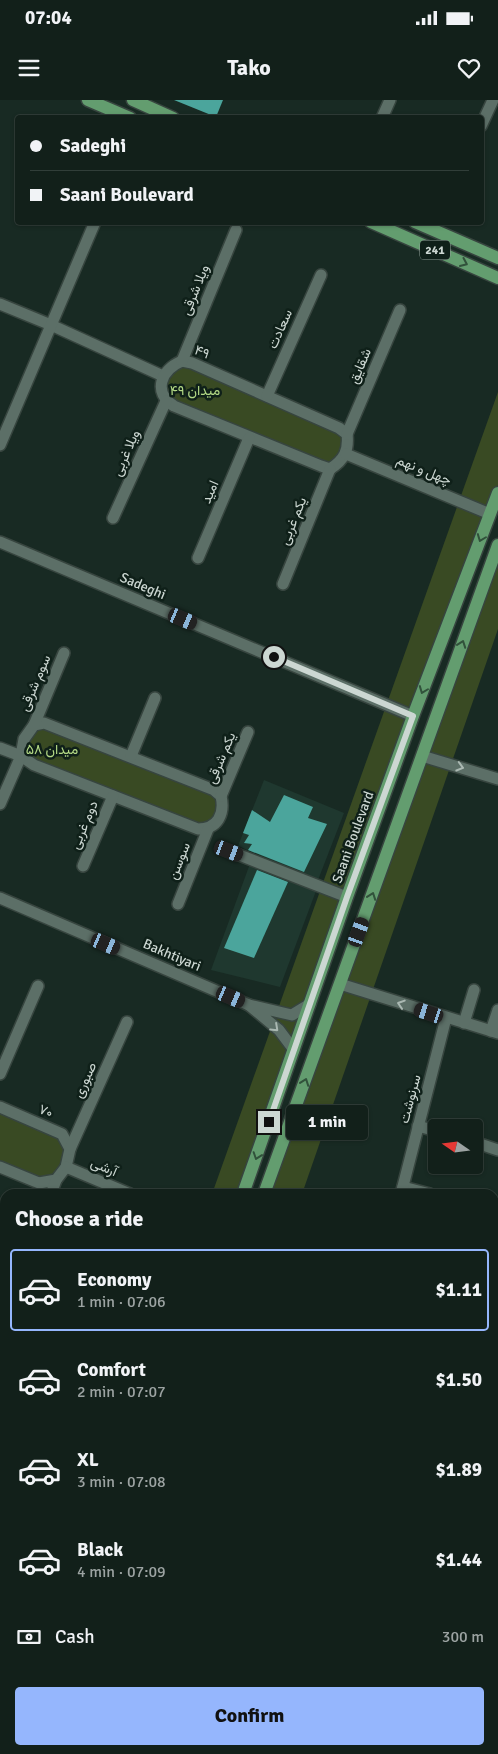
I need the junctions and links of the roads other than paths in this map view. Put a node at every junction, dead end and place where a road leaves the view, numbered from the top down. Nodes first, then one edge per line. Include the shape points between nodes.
1 (88, 100) edge
2 (133, 100) edge
3 (390, 100) edge
4 (493, 100) edge
5 (150, 103) edge
6 (123, 115) edge
7 (169, 115) edge
8 (383, 115) edge
9 (484, 120) edge
10 (94, 225) edge
11 (378, 225) edge
12 (422, 225) edge
13 (236, 230) dead end
14 (496, 257) edge
15 (321, 275) dead end
16 (498, 278) edge
17 (0, 304) edge
18 (400, 310) dead end
19 (51, 325) junction
20 (182, 361) junction
21 (163, 376) junction
22 (267, 396) junction
23 (166, 401) junction
24 (347, 434) junction
25 (249, 438) junction
26 (0, 445) edge
27 (346, 454) junction
28 (330, 469) junction
29 (498, 493) edge
30 (490, 514) junction
31 (112, 518) dead end
32 (0, 542) edge
33 (498, 545) edge
34 (198, 558) dead end
35 (284, 584) dead end
36 (64, 653) dead end
37 (155, 698) dead end
38 (413, 716) junction
39 (34, 724) junction
40 (248, 732) dead end
41 (0, 748) edge
42 (21, 756) junction
43 (131, 756) junction
44 (422, 756) junction
45 (498, 778) edge
46 (113, 796) junction
47 (221, 796) junction
48 (0, 804) edge
49 (208, 829) junction
50 (229, 851) dead end
51 (83, 866) dead end
52 (347, 897) junction
53 (0, 898) edge
54 (178, 904) dead end
55 (319, 977) junction
56 (340, 984) junction
57 (38, 986) dead end
58 (474, 990) dead end
59 (310, 1004) junction
60 (248, 1005) junction
61 (498, 1010) edge
62 (446, 1018) junction
63 (127, 1022) dead end
64 (464, 1023) junction
65 (495, 1032) edge
66 (294, 1050) junction
67 (0, 1074) edge
68 (0, 1107) edge
69 (418, 1126) junction
70 (428, 1129) edge
71 (483, 1145) edge
72 (70, 1149) junction
73 (498, 1150) edge
74 (0, 1167) edge
75 (66, 1167) junction
76 (56, 1180) junction
77 (52, 1189) edge
78 (118, 1189) edge
79 (245, 1189) edge
80 (266, 1189) edge
81 (402, 1189) edge

1 - 6 main road
2 - 5 main road
3 - 8 street
4 - 9 street
5 - 7 main road
10 - 19 street
11 -> 16 main road, 241
12 - 14 main road, 241
13 - 20 street, ویلا شرقی
15 - 22 street, سعادت
17 - 19 street
18 - 24 street, شقایق
19 - 21 street
19 - 26 street
20 - 21 street, ۴۹
20 - 22 street, ۴۹
21 - 23 street via 162,390
22 - 24 street, ۴۹
23 - 25 street
23 - 31 street, ویلا غربی
24 - 27 street
25 - 28 street
25 - 34 street, امید
27 - 28 street
27 - 30 street, چهل و نهم
28 - 35 street, یکم غربی
29 - 30 main road, Saani Boulevard
30 -> 38 main road, Saani Boulevard
32 - 38 street, Sadeghi
44 -> 33 main road
36 - 39 street, سوم شرقی
37 - 43 street
38 - 52 main road, Saani Boulevard
39 - 42 street via 24,739
39 - 43 street via 44,723
40 - 47 street, یکم شرقی
41 - 42 street
42 - 46 street via 34,766
42 - 48 street
43 - 47 street via 214,790
44 -> 45 street
56 -> 44 main road
46 - 49 street via 198,829
46 - 51 street, دوم غربی
47 - 49 street via 220,816
49 - 54 street, سوسن
50 - 52 street
52 - 55 main road, Saani Boulevard
53 - 60 street, Bakhtiyari
55 - 56 main road
55 - 59 main road, Saani Boulevard
62 -> 56 street
80 -> 56 main road
57 - 67 street
58 - 64 street
59 - 60 street via 292,1015
59 - 66 main road, Saani Boulevard
60 -> 66 street via 279,1030
61 - 65 street
62 - 64 street
62 - 69 street, سرنوشت
63 - 72 street, صبوری
64 - 65 street
66 -> 79 main road, Saani Boulevard
68 - 72 street, ۷۰ via 62,1134
69 - 70 street
69 - 81 street, سرنوشت
71 - 73 street
72 - 75 street
74 - 76 street via 39,1183
75 - 76 street
75 - 78 street, آرشی
76 - 77 street

